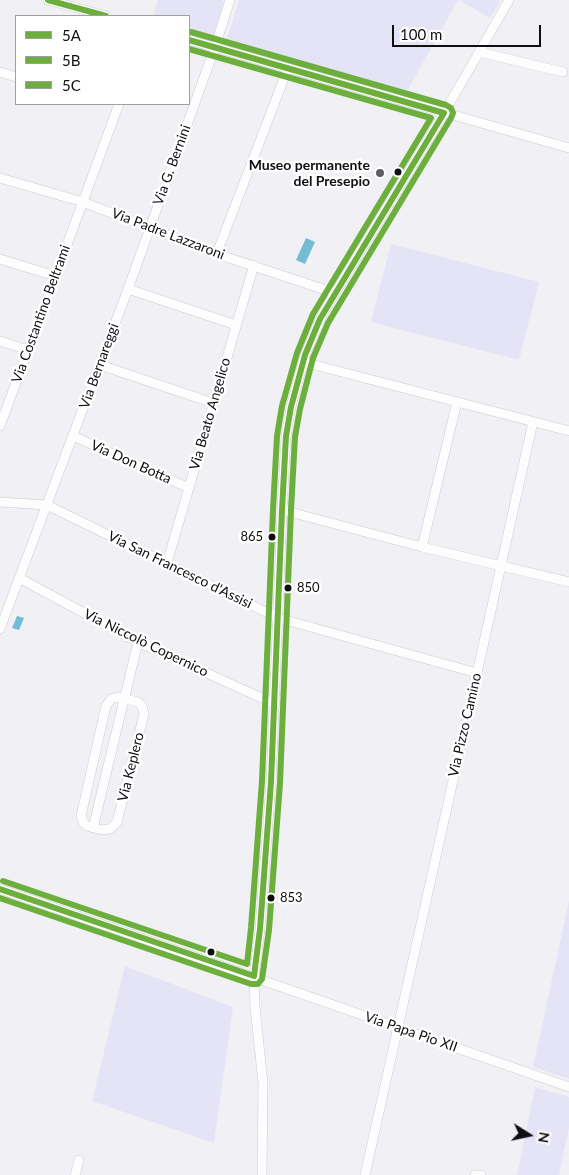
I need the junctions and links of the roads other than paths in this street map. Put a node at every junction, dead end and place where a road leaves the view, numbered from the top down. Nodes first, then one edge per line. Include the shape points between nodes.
1 (48, 0) edge
2 (230, 0) edge
3 (509, 0) edge
4 (102, 15) edge
5 (190, 40) edge
6 (215, 47) junction
7 (479, 52) junction
8 (288, 68) junction
9 (0, 72) edge
10 (563, 72) dead end
11 (15, 76) edge
12 (116, 105) edge
13 (444, 113) junction
14 (569, 148) edge
15 (0, 178) edge
16 (83, 202) junction
17 (150, 227) junction
18 (217, 253) junction
19 (0, 259) edge
20 (254, 266) junction
21 (55, 276) junction
22 (128, 288) junction
23 (335, 293) junction
24 (236, 325) junction
25 (0, 341) edge
26 (28, 350) junction
27 (302, 362) junction
28 (100, 365) junction
29 (457, 402) junction
30 (213, 403) junction
31 (533, 422) junction
32 (0, 424) edge
33 (569, 431) edge
34 (73, 436) junction
35 (189, 488) junction
36 (0, 502) edge
37 (47, 505) junction
38 (282, 510) junction
39 (422, 547) junction
40 (167, 563) junction
41 (501, 567) junction
42 (19, 578) junction
43 (569, 582) edge
44 (278, 618) junction
45 (0, 629) edge
46 (138, 642) junction
47 (476, 674) junction
48 (124, 698) junction
49 (275, 704) junction
50 (93, 828) junction
51 (0, 889) edge
52 (254, 976) junction
53 (398, 1028) junction
54 (569, 1087) edge
55 (79, 1160) dead end
56 (75, 1175) edge
57 (262, 1175) edge
58 (365, 1175) edge
59 (475, 1175) edge
60 (481, 1175) edge

1 - 4 street
2 - 6 street, Via G. Bernini
3 - 7 street
5 - 6 street
6 - 8 street
6 - 17 street, Via G. Bernini
7 - 10 street
7 - 13 street
8 - 13 street
8 - 18 street
9 - 11 street
12 - 16 street, Via Costantino Beltrami
13 - 14 street
13 - 23 street
15 - 16 street, Via Padre Lazzaroni
16 - 17 street, Via Padre Lazzaroni
16 - 21 street, Via Costantino Beltrami
17 - 18 street, Via Padre Lazzaroni
17 - 22 street, Via Bernareggi
18 - 20 street, Via Padre Lazzaroni
19 - 21 street
20 - 23 street, Via Padre Lazzaroni
20 - 24 street, Via Beato Angelico
21 - 26 street, Via Costantino Beltrami
22 - 24 street
22 - 28 street, Via Bernareggi
23 - 27 street via 314,331
24 - 30 street, Via Beato Angelico
25 - 26 street
26 - 32 street, Via Costantino Beltrami
27 - 29 street
27 - 38 street via 288,425
28 - 30 street
28 - 34 street, Via Bernareggi
29 - 31 street
29 - 39 street
30 - 35 street, Via Beato Angelico
31 - 33 street
31 - 41 street, Via Pizzo Camino
34 - 35 street, Via Don Botta
34 - 37 street, Via Bernareggi
35 - 40 street, Via Beato Angelico
36 - 37 street, Via San Francesco d'Assisi
37 - 40 street, Via San Francesco d'Assisi
37 - 42 street, Via Bernareggi
38 - 39 street
38 - 44 street
39 - 41 street
40 - 44 street, Via San Francesco d'Assisi
41 - 43 street
41 - 47 street, Via Pizzo Camino
42 - 45 street, Via Bernareggi
42 - 46 street, Via Niccolò Copernico
44 - 47 street, Via San Francesco d'Assisi
44 - 49 street
46 - 48 street, Via Keplero
46 - 49 street, Via Niccolò Copernico
47 - 53 street, Via Pizzo Camino
48 - 50 street, Via Keplero
48 - 50 street via 114,698 106,706 81,816 85,824
48 - 50 street, Via Keplero via 140,703 144,716 117,822 107,830
49 - 52 street
51 - 52 street, Via Papa Pio XII
52 - 53 street, Via Papa Pio XII
52 - 57 street via 263,1083
53 - 54 street, Via Papa Pio XII
53 - 58 street, Via Pizzo Camino
55 - 56 street
59 - 60 street

